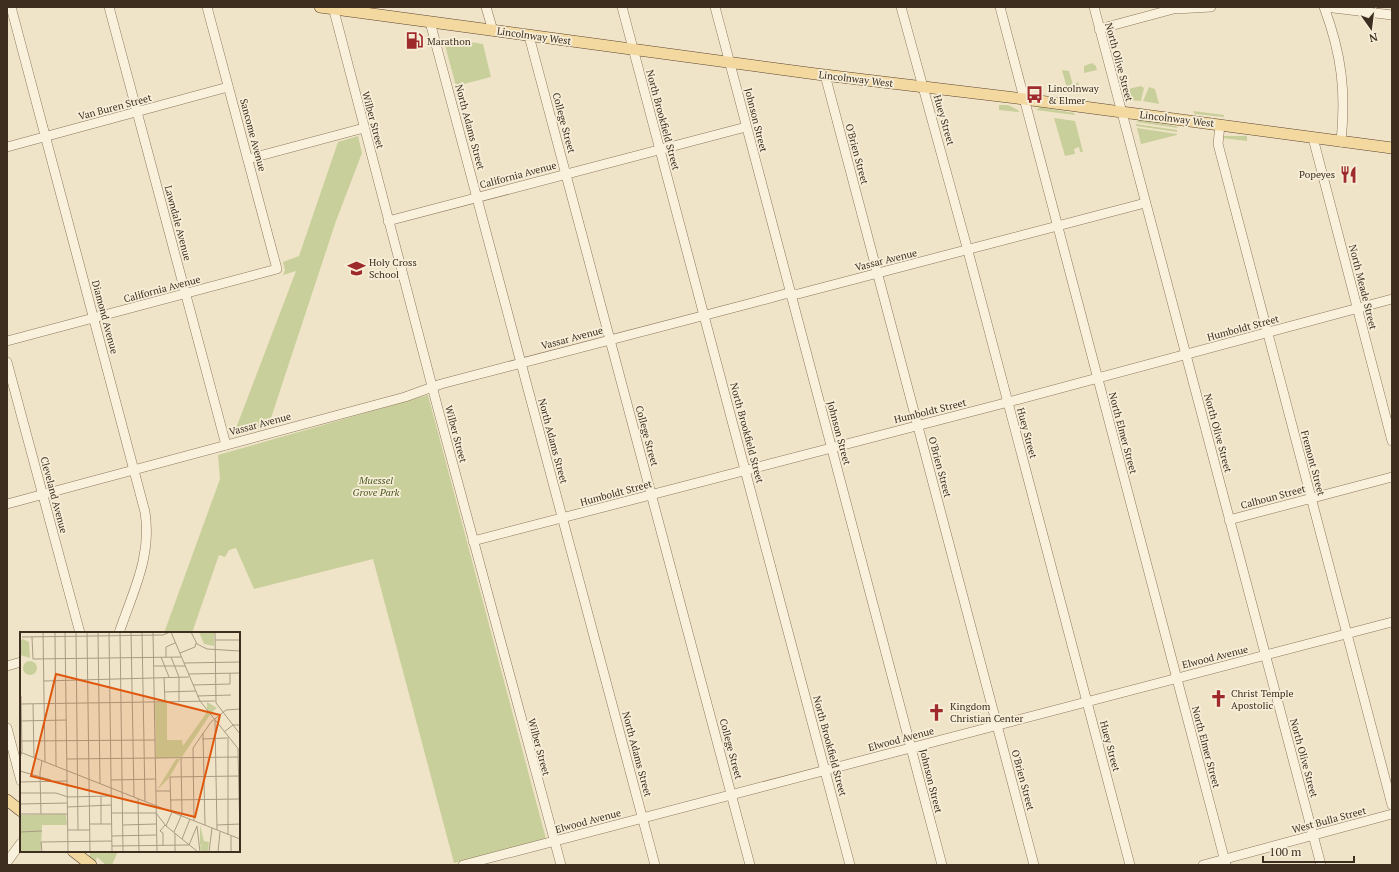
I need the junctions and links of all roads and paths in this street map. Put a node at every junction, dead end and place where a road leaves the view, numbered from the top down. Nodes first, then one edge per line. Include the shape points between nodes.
1 (11, 7) edge
2 (109, 7) edge
3 (207, 7) edge
4 (320, 7) edge
5 (486, 7) edge
6 (622, 7) edge
7 (715, 7) edge
8 (901, 7) edge
9 (1000, 7) edge
10 (1094, 7) edge
11 (1181, 7) edge
12 (1211, 7) edge
13 (1325, 7) edge
14 (333, 8) edge
15 (1171, 10) junction
16 (1392, 15) edge
17 (430, 22) junction
18 (1099, 29) junction
19 (493, 31) junction
20 (530, 36) junction
21 (633, 50) junction
22 (730, 62) junction
23 (825, 75) junction
24 (228, 87) junction
25 (923, 88) junction
26 (1024, 99) junction
27 (137, 112) junction
28 (1121, 112) junction
29 (1220, 125) junction
30 (746, 127) junction
31 (364, 128) junction
32 (45, 137) junction
33 (1313, 138) junction
34 (1341, 142) junction
35 (7, 147) edge
36 (1392, 148) edge
37 (660, 150) junction
38 (248, 159) junction
39 (566, 174) junction
40 (477, 197) junction
41 (1146, 203) junction
42 (388, 221) junction
43 (1057, 227) junction
44 (968, 251) junction
45 (277, 269) joint
46 (877, 273) junction
47 (186, 294) junction
48 (791, 294) junction
49 (1392, 299) edge
50 (1357, 308) junction
51 (704, 315) junction
52 (94, 318) junction
53 (1268, 332) junction
54 (610, 340) junction
55 (7, 341) edge
56 (1185, 354) junction
57 (7, 362) edge
58 (522, 363) junction
59 (1097, 378) junction
60 (432, 388) junction
61 (1008, 402) junction
62 (917, 425) junction
63 (1392, 440) edge
64 (226, 445) junction
65 (831, 448) junction
66 (134, 470) junction
67 (745, 470) junction
68 (1392, 476) edge
69 (43, 494) junction
70 (651, 495) junction
71 (1312, 498) junction
72 (7, 504) edge
73 (562, 518) junction
74 (1229, 520) junction
75 (473, 541) junction
76 (1392, 622) edge
77 (80, 632) edge
78 (119, 632) edge
79 (1347, 634) junction
80 (1266, 656) junction
81 (20, 662) edge
82 (7, 666) edge
83 (1176, 678) junction
84 (1087, 702) junction
85 (997, 725) junction
86 (7, 728) edge
87 (911, 748) junction
88 (825, 770) junction
89 (20, 777) edge
90 (731, 795) junction
91 (1392, 806) edge
92 (1392, 814) edge
93 (642, 818) junction
94 (1313, 836) junction
95 (554, 841) junction
96 (20, 844) edge
97 (78, 854) edge
98 (7, 862) edge
99 (1225, 862) edge
100 (469, 864) edge
101 (91, 865) edge
102 (561, 865) edge
103 (655, 865) edge
104 (750, 865) edge
105 (850, 865) edge
106 (942, 865) edge
107 (1034, 865) edge
108 (1130, 865) edge
109 (1203, 865) edge
110 (1321, 865) edge

1 - 32 street, Diamond Avenue
2 - 27 street, Lawndale Avenue
3 - 24 street, Sancome Avenue
4 - 14 main road, Lincolnway West
5 - 19 street
6 - 21 street, North Brookfield Street
7 - 22 street, Johnson Street
8 - 25 street, Huey Street
9 - 26 street, North Elmer Street
10 - 18 street, North Olive Street
11 - 15 street
12 - 15 street
13 - 16 street
13 - 34 street via 1343,79 1344,116
14 - 17 main road, Lincolnway West
14 - 31 street, Wilber Street
15 - 18 street
17 - 19 main road, Lincolnway West
17 - 40 street, North Adams Street
18 - 28 street, North Olive Street
19 - 20 main road, Lincolnway West
20 - 21 main road, Lincolnway West
20 - 39 street, College Street
21 - 22 main road, Lincolnway West
21 - 37 street, North Brookfield Street
22 - 23 main road, Lincolnway West
22 - 30 street, Johnson Street
23 - 25 main road, Lincolnway West
23 - 46 street, O'Brien Street
24 - 27 street, Van Buren Street
24 - 38 street, Sancome Avenue
25 - 26 main road, Lincolnway West
25 - 44 street, Huey Street
26 - 28 main road, Lincolnway West
26 - 43 street, North Elmer Street
27 - 32 street, Van Buren Street
27 - 47 street, Lawndale Avenue
28 - 29 main road, Lincolnway West
28 - 41 street, North Olive Street
29 - 33 main road, Lincolnway West
29 - 53 street, Fremont Street via 1218,144
30 - 37 street, California Avenue
30 - 48 street, Johnson Street
31 - 38 street
31 - 42 street, Wilber Street
32 - 35 street, Van Buren Street
32 - 52 street, Diamond Avenue
33 - 34 main road, Lincolnway West
33 - 50 street, North Meade Street
34 - 36 main road, Lincolnway West
37 - 39 street, California Avenue
37 - 51 street, North Brookfield Street
38 - 45 street, Sancome Avenue
39 - 40 street, California Avenue
39 - 54 street, College Street
40 - 42 street, California Avenue
40 - 58 street, North Adams Street
41 - 43 street, Vassar Avenue
41 - 56 street, North Olive Street
42 - 60 street, Wilber Street
43 - 44 street, Vassar Avenue
43 - 59 street, North Elmer Street
44 - 46 street, Vassar Avenue
44 - 61 street, Huey Street
45 - 47 street, California Avenue
46 - 48 street, Vassar Avenue
46 - 62 street, O'Brien Street
47 - 52 street, California Avenue
47 - 64 street, Lawndale Avenue
48 - 51 street, Vassar Avenue
48 - 65 street, Johnson Street
49 - 50 street, Humboldt Street
50 - 53 street, Humboldt Street
50 - 63 street, North Meade Street
51 - 54 street, Vassar Avenue
51 - 67 street, North Brookfield Street
52 - 55 street, California Avenue
52 - 66 street, Diamond Avenue
53 - 56 street, Humboldt Street
53 - 71 street, Fremont Street
54 - 58 street, Vassar Avenue
54 - 70 street, College Street
56 - 59 street, Humboldt Street
56 - 74 street, North Olive Street
57 - 69 street, Cleveland Avenue
58 - 60 street, Vassar Avenue
58 - 73 street, North Adams Street
59 - 61 street, Humboldt Street
59 - 83 street, North Elmer Street
60 - 64 street, Vassar Avenue
60 - 75 street, Wilber Street
61 - 62 street, Humboldt Street
61 - 84 street, Huey Street
62 - 65 street, Humboldt Street
62 - 85 street, O'Brien Street
64 - 66 street, Vassar Avenue
65 - 67 street, Humboldt Street
65 - 87 street, Johnson Street
66 - 69 street, Vassar Avenue
66 - 78 street, Diamond Avenue via 147,525 147,548
67 - 70 street, Humboldt Street
67 - 88 street, North Brookfield Street
68 - 71 street, Calhoun Street
69 - 72 street, Vassar Avenue
69 - 77 street, Cleveland Avenue
70 - 73 street, Humboldt Street
70 - 90 street, College Street
71 - 74 street, Calhoun Street
71 - 79 street, Fremont Street
73 - 75 street, Humboldt Street
73 - 93 street, North Adams Street
74 - 80 street, North Olive Street
75 - 95 street, Wilber Street
76 - 79 street, Elwood Avenue
79 - 80 street, Elwood Avenue
79 - 91 street, Fremont Street
80 - 83 street, Elwood Avenue
80 - 94 street, North Olive Street
81 - 82 street
83 - 84 street, Elwood Avenue
83 - 99 street, North Elmer Street
84 - 85 street, Elwood Avenue
84 - 108 street, Huey Street
85 - 87 street, Elwood Avenue
85 - 107 street, O'Brien Street
86 - 89 street
87 - 88 street, Elwood Avenue
87 - 106 street, Johnson Street
88 - 90 street, Elwood Avenue
88 - 105 street, North Brookfield Street
90 - 93 street, Elwood Avenue
90 - 104 street, College Street
92 - 94 street, West Bulla Street
93 - 95 street, Elwood Avenue
93 - 103 street, North Adams Street
94 - 99 street, West Bulla Street
94 - 110 street, North Olive Street
95 - 100 street, Elwood Avenue
95 - 102 street, Wilber Street
96 - 98 street
97 - 101 main road
99 - 109 street, West Bulla Street

